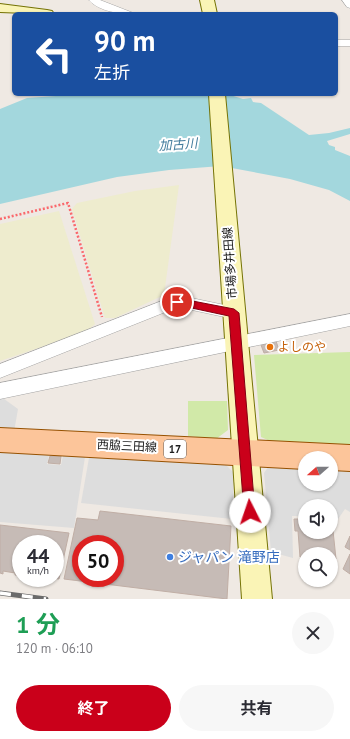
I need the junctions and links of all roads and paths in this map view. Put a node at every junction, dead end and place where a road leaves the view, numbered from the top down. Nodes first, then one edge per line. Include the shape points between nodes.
1 (94, 0) edge
2 (207, 0) edge
3 (347, 0) edge
4 (350, 5) edge
5 (0, 8) edge
6 (31, 12) edge
7 (125, 12) edge
8 (210, 12) edge
9 (338, 42) edge
10 (350, 43) edge
11 (217, 96) edge
12 (0, 219) edge
13 (234, 313) junction
14 (350, 320) edge
15 (106, 331) junction
16 (236, 344) junction
17 (0, 371) edge
18 (0, 391) edge
19 (0, 440) edge
20 (245, 453) junction
21 (350, 458) edge
22 (256, 599) edge

1 - 7 street
2 - 8 main road
3 - 4 street
5 - 6 main road
9 - 10 street
11 - 13 main road, 市場多井田線
12 - 15 path via 68,203
13 - 15 street via 177,302
13 - 16 main road, 市場多井田線
14 - 16 street
15 - 17 street
16 - 18 street
16 - 20 main road, 市場多井田線
19 - 20 main road, 西脇三田線 / 17
20 - 21 main road, 西脇三田線 / 17
20 - 22 main road, 市場多井田線

